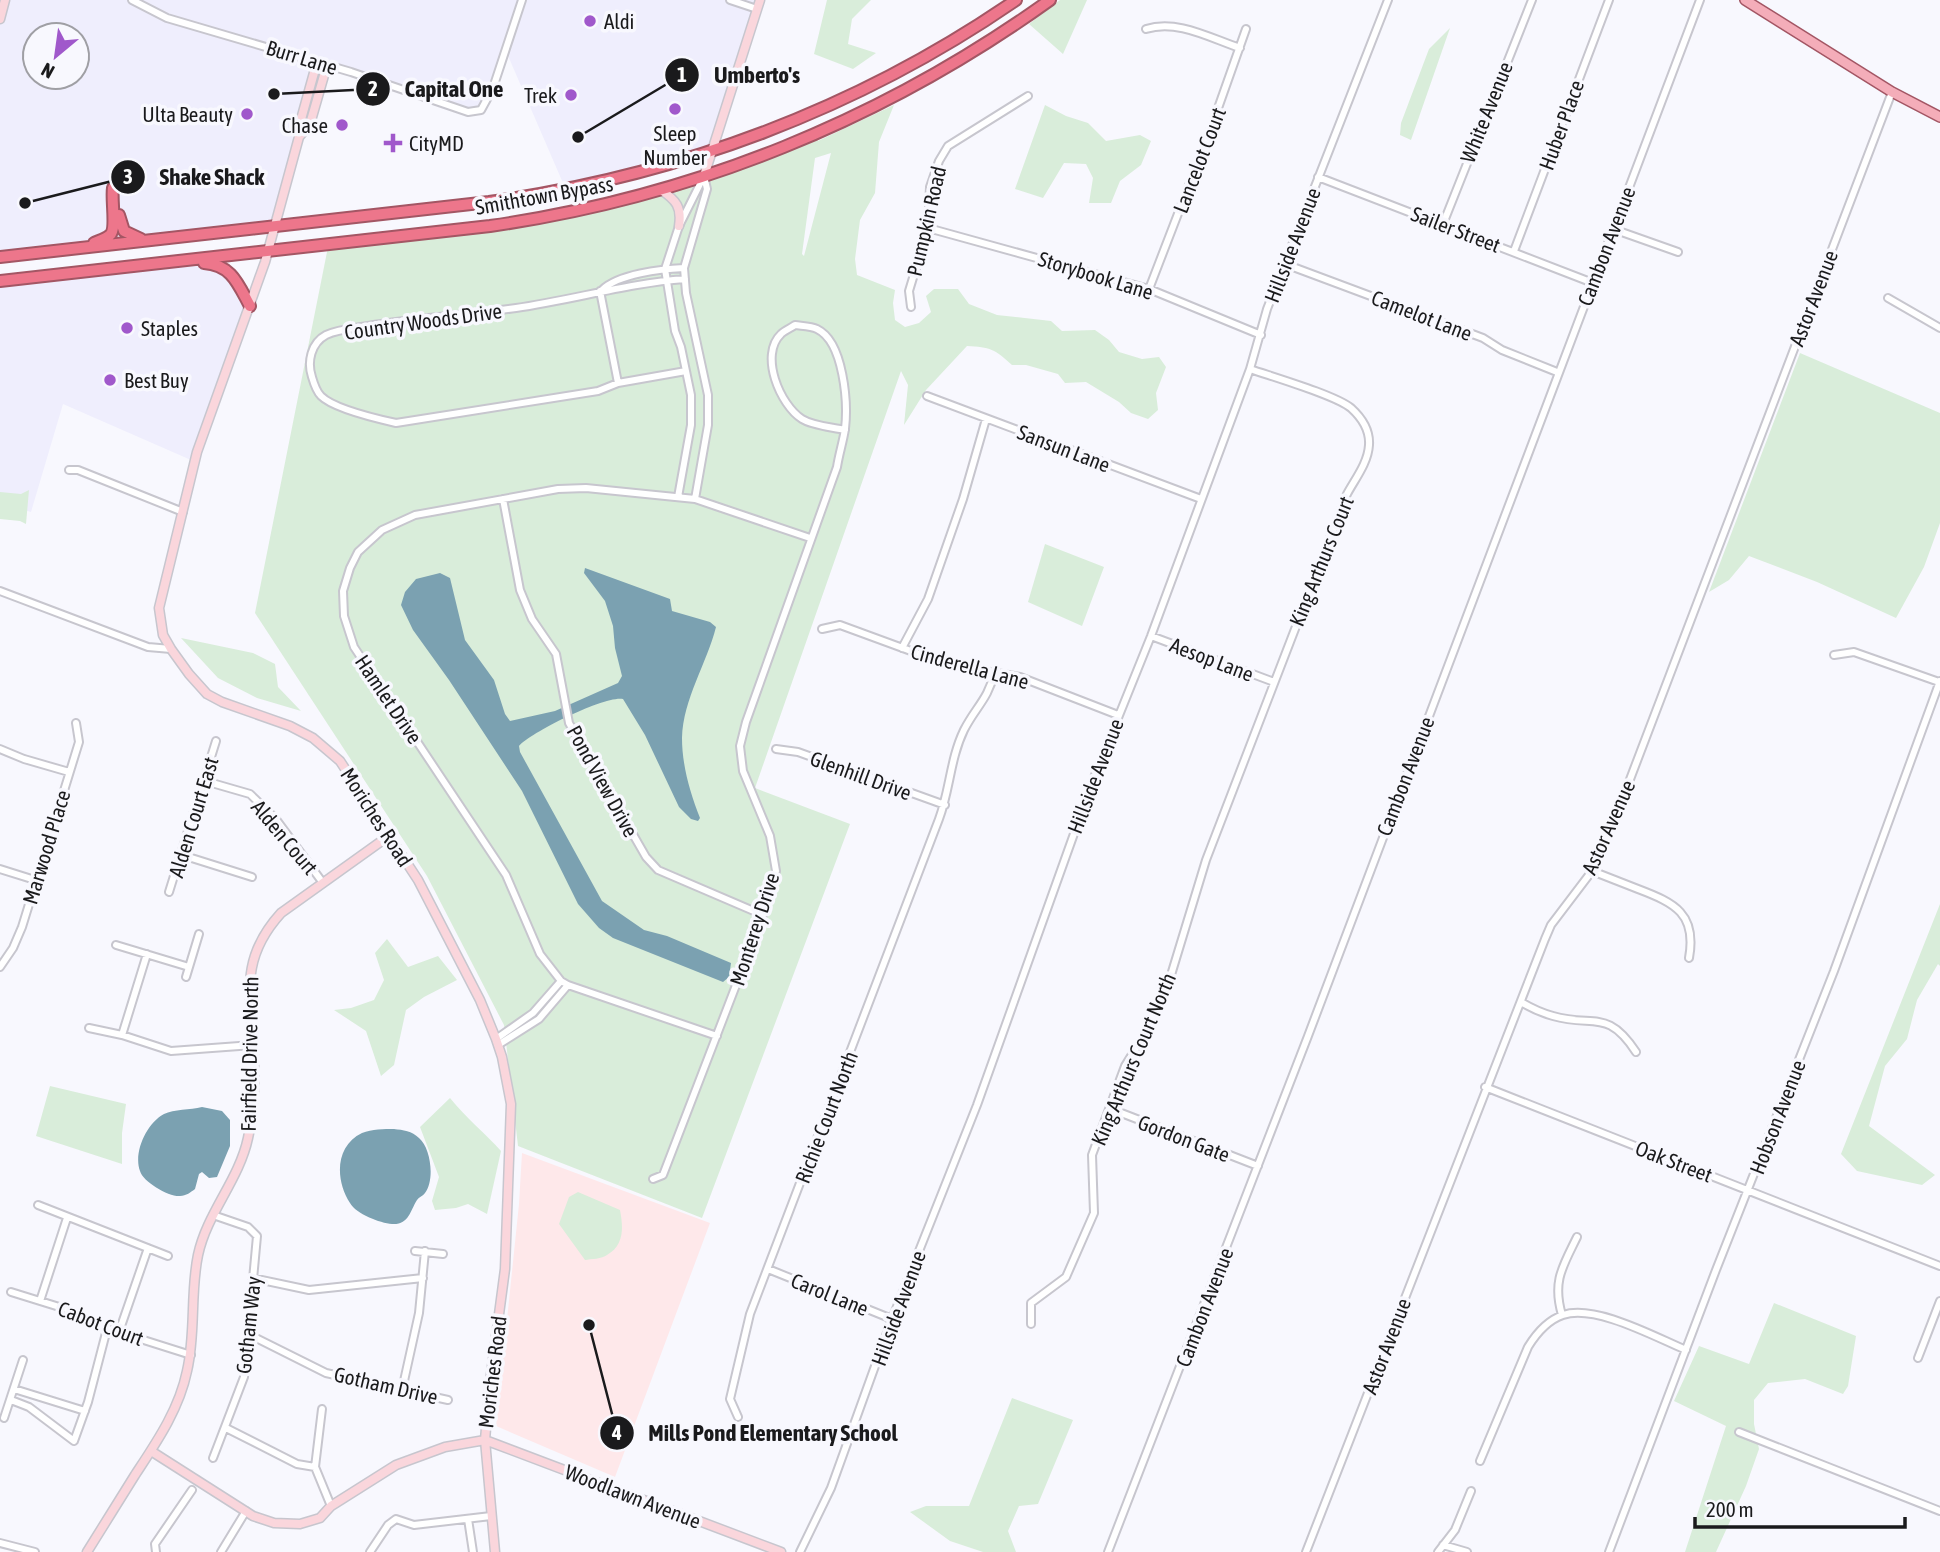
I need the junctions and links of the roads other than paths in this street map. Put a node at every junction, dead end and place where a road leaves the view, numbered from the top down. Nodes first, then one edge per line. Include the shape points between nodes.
1 (5, 0) edge
2 (132, 0) edge
3 (522, 0) edge
4 (730, 0) edge
5 (1016, 0) edge
6 (1050, 0) edge
7 (1388, 0) edge
8 (1532, 0) edge
9 (1609, 0) edge
10 (1699, 0) edge
11 (1745, 0) edge
12 (759, 4) edge
13 (0, 19) edge
14 (1146, 29) dead end
15 (1246, 29) dead end
16 (1240, 48) junction
17 (317, 62) junction
18 (327, 65) junction
19 (1892, 92) junction
20 (1028, 96) dead end
21 (1940, 117) edge
22 (299, 137) junction
23 (712, 152) junction
24 (704, 176) junction
25 (1318, 177) junction
26 (661, 190) junction
27 (1443, 224) junction
28 (274, 226) junction
29 (679, 226) junction
30 (928, 228) junction
31 (1613, 229) junction
32 (147, 241) junction
33 (84, 247) junction
34 (268, 251) junction
35 (1514, 251) junction
36 (1678, 252) dead end
37 (0, 257) edge
38 (177, 261) junction
39 (1285, 264) junction
40 (684, 268) junction
41 (665, 269) junction
42 (685, 279) junction
43 (666, 280) junction
44 (0, 281) edge
45 (1593, 283) junction
46 (1149, 289) junction
47 (600, 291) junction
48 (1888, 298) dead end
49 (250, 306) junction
50 (911, 307) dead end
51 (1940, 328) edge
52 (1261, 335) junction
53 (1250, 369) junction
54 (686, 371) junction
55 (1557, 372) junction
56 (618, 383) junction
57 (927, 396) dead end
58 (986, 419) junction
59 (845, 430) junction
60 (690, 431) junction
61 (707, 432) junction
62 (69, 470) dead end
63 (678, 497) junction
64 (503, 499) junction
65 (695, 499) junction
66 (1201, 499) junction
67 (183, 512) junction
68 (810, 538) junction
69 (0, 591) edge
70 (822, 629) dead end
71 (1151, 636) junction
72 (902, 648) junction
73 (171, 649) junction
74 (1834, 655) dead end
75 (994, 673) junction
76 (1274, 682) junction
77 (1939, 682) edge
78 (1118, 715) junction
79 (76, 723) dead end
80 (216, 741) dead end
81 (0, 749) edge
82 (776, 749) dead end
83 (69, 772) junction
84 (205, 781) junction
85 (944, 804) junction
86 (1221, 820) joint
87 (390, 835) junction
88 (182, 855) junction
89 (0, 869) edge
90 (1592, 871) junction
91 (252, 877) dead end
92 (35, 880) junction
93 (323, 883) junction
94 (169, 892) dead end
95 (763, 915) junction
96 (199, 934) dead end
97 (116, 945) dead end
98 (147, 954) junction
99 (1689, 958) dead end
100 (0, 967) edge
101 (189, 967) junction
102 (186, 978) dead end
103 (561, 981) junction
104 (568, 985) junction
105 (1521, 1002) junction
106 (89, 1028) dead end
107 (122, 1035) junction
108 (717, 1036) junction
109 (497, 1042) junction
110 (253, 1045) junction
111 (1636, 1052) dead end
112 (1485, 1087) junction
113 (1111, 1109) junction
114 (1258, 1166) junction
115 (653, 1179) dead end
116 (1748, 1190) junction
117 (38, 1205) dead end
118 (213, 1215) junction
119 (68, 1217) junction
120 (1577, 1237) dead end
121 (148, 1248) junction
122 (415, 1251) dead end
123 (425, 1251) junction
124 (443, 1254) dead end
125 (168, 1256) dead end
126 (1940, 1266) edge
127 (768, 1269) junction
128 (252, 1278) junction
129 (423, 1278) junction
130 (11, 1292) dead end
131 (40, 1301) junction
132 (1940, 1301) edge
133 (1562, 1315) junction
134 (892, 1319) junction
135 (1031, 1324) dead end
136 (107, 1329) junction
137 (119, 1332) junction
138 (248, 1334) junction
139 (1686, 1350) junction
140 (191, 1355) junction
141 (1918, 1358) dead end
142 (23, 1360) dead end
143 (14, 1389) junction
144 (402, 1390) junction
145 (11, 1400) junction
146 (448, 1400) dead end
147 (322, 1409) dead end
148 (85, 1411) junction
149 (738, 1417) dead end
150 (4, 1418) dead end
151 (226, 1428) junction
152 (1739, 1432) dead end
153 (485, 1440) junction
154 (150, 1451) junction
155 (213, 1458) dead end
156 (1480, 1461) dead end
157 (315, 1467) junction
158 (192, 1490) dead end
159 (1471, 1491) dead end
160 (331, 1506) junction
161 (246, 1511) junction
162 (1940, 1511) edge
163 (491, 1516) junction
164 (468, 1519) junction
165 (0, 1543) edge
166 (1444, 1545) junction
167 (35, 1552) edge
168 (86, 1552) edge
169 (156, 1552) edge
170 (221, 1552) edge
171 (370, 1552) edge
172 (473, 1552) edge
173 (495, 1552) edge
174 (781, 1552) edge
175 (800, 1552) edge
176 (1108, 1552) edge
177 (1306, 1552) edge
178 (1438, 1552) edge
179 (1467, 1552) edge
180 (1609, 1552) edge

1 - 13 main road
2 - 17 street, Burr Lane via 167,18
3 - 18 street, Burr Lane via 493,89 481,110 468,112
4 - 12 street
5 - 23 highway, Smithtown Bypass via 869,87
6 - 24 highway, Smithtown Bypass via 971,53 881,104 787,147
7 - 25 street, Hillside Avenue
8 - 27 street, White Avenue
9 - 35 street, Huber Place
10 - 31 street, Cambon Avenue
11 - 19 main road
12 - 23 main road
14 - 16 street via 1173,25
15 - 16 street, Lancelot Court
16 - 46 street, Lancelot Court
17 - 18 street, Burr Lane
17 - 22 main road, Moriches Road
18 - 22 main road, Moriches Road via 310,124
19 - 21 main road
19 - 90 street, Astor Avenue
20 - 30 street, Pumpkin Road via 948,146 930,187
22 - 28 main road, Moriches Road
23 - 24 main road
23 - 28 highway, Smithtown Bypass via 540,194
24 - 26 highway, Smithtown Bypass
24 - 29 street
24 - 40 street via 707,189
25 - 27 street, Sailer Street
25 - 39 street, Hillside Avenue
26 - 29 main road via 678,205
26 - 34 highway, Smithtown Bypass via 515,222
27 - 35 street, Sailer Street
28 - 32 highway, Smithtown Bypass
28 - 34 main road, Moriches Road
29 - 41 street
30 - 46 street, Storybook Lane
30 - 50 street, Pumpkin Road via 909,290
31 - 36 street
31 - 45 street, Cambon Avenue
32 - 33 highway, Smithtown Bypass
32 - 33 highway via 124,232 113,188 112,233
33 - 37 highway, Smithtown Bypass
34 - 38 highway, Smithtown Bypass
34 - 49 main road, Moriches Road
35 - 45 street, Sailer Street
38 - 44 highway, Smithtown Bypass
38 - 49 highway via 224,267 235,277
39 - 52 street, Hillside Avenue
39 - 55 street, Camelot Lane via 1483,338
40 - 41 street, Country Woods Drive
40 - 42 street
41 - 43 street
41 - 47 street, Country Woods Drive via 616,280
42 - 43 street, Country Woods Drive
42 - 61 street via 708,395
43 - 47 street, Country Woods Drive
43 - 54 street
45 - 55 street, Cambon Avenue
46 - 52 street, Storybook Lane
47 - 56 street
47 - 56 street, Country Woods Drive via 518,308 409,319 325,335 314,347 310,372 323,398 396,423 598,391
48 - 51 street
49 - 67 main road, Moriches Road via 197,452
52 - 53 street, Hillside Avenue
53 - 66 street, Hillside Avenue
53 - 76 street, King Arthurs Court via 1349,406 1367,429 1369,444 1367,460 1347,494
54 - 56 street, Country Woods Drive
54 - 60 street
55 - 114 street, Cambon Avenue
57 - 58 street, Sansun Lane
58 - 66 street, Sansun Lane
58 - 72 street via 928,598
59 - 59 street, Monterey Drive via 804,421 785,404 774,380 773,349 780,335 795,325 817,328 832,342 839,358
59 - 68 street, Monterey Drive via 837,467
60 - 61 street
60 - 63 street
61 - 65 street
62 - 67 street
63 - 64 street, Hamlet Drive via 572,488
63 - 65 street, Hamlet Drive
64 - 95 street, Pond View Drive via 520,590 532,619 556,654 569,723 646,857 658,870
64 - 103 street, Hamlet Drive via 415,515 382,530 358,552 350,568 343,591 344,616 354,647 506,875 540,954
65 - 68 street, Hamlet Drive
66 - 71 street, Hillside Avenue
67 - 73 main road, Moriches Road via 159,608 163,635
68 - 95 street, Monterey Drive via 740,746 743,771 770,836 776,871
69 - 73 street via 148,647
70 - 72 street, Cinderella Lane via 840,625
71 - 76 street, Aesop Lane
71 - 78 street, Hillside Avenue
72 - 75 street, Cinderella Lane via 949,665
73 - 87 main road, Moriches Road via 208,694 290,726 331,753
74 - 77 street via 1854,652
75 - 78 street, Cinderella Lane via 1020,677
75 - 85 street via 984,702 957,747
76 - 86 street, King Arthurs Court
77 - 116 street, Hobson Avenue
78 - 134 street, Hillside Avenue via 977,1105
79 - 83 street, Marwood Place via 79,742
80 - 84 street, Alden Court East
81 - 83 street
82 - 85 street, Glenhill Drive via 798,752
83 - 92 street, Marwood Place
84 - 88 street, Alden Court East
84 - 93 street, Alden Court via 250,794 275,818
85 - 127 street, Richie Court North
86 - 113 street, King Arthurs Court North via 1164,998 1125,1066
87 - 93 main road, Fairfield Drive North
87 - 109 main road, Moriches Road via 440,922
88 - 91 street
88 - 94 street, Alden Court East
89 - 92 street
90 - 99 street via 1675,905 1690,929
90 - 105 street, Astor Avenue via 1551,925
92 - 100 street, Marwood Place via 17,938
93 - 110 main road, Fairfield Drive North via 281,913 254,955 249,990
95 - 108 street, Monterey Drive
96 - 101 street
97 - 98 street
98 - 101 street
98 - 107 street
101 - 102 street
103 - 104 street, Hamlet Drive
103 - 109 street via 533,1013
104 - 108 street, Hamlet Drive
104 - 109 street via 539,1019
105 - 111 street via 1553,1017 1615,1027
105 - 112 street, Astor Avenue
106 - 107 street
107 - 110 street via 171,1051
108 - 115 street, Monterey Drive via 663,1175
109 - 153 main road, Moriches Road via 511,1104 509,1211
110 - 118 main road, Fairfield Drive North via 248,1140 238,1170
112 - 116 street, Oak Street
112 - 177 street, Astor Avenue
113 - 114 street, Gordon Gate
113 - 135 street, King Arthurs Court North via 1092,1155 1094,1213 1066,1276 1031,1303
114 - 176 street, Cambon Avenue
116 - 126 street, Oak Street
116 - 139 street, Hobson Avenue
117 - 119 street
118 - 128 street, Gotham Way via 248,1227 257,1236
118 - 140 main road, Fairfield Drive North via 198,1255
119 - 121 street
119 - 131 street
120 - 133 street via 1558,1277
121 - 125 street
121 - 137 street
122 - 123 street
123 - 124 street
123 - 129 street
127 - 134 street, Carol Lane
127 - 149 street, Richie Court North via 750,1314 730,1399
128 - 129 street via 321,1290
128 - 138 street, Gotham Way
129 - 144 street
130 - 131 street, Cabot Court
131 - 136 street, Cabot Court
132 - 141 street
133 - 139 street via 1590,1313
133 - 156 street via 1535,1336
134 - 175 street, Hillside Avenue via 831,1488
136 - 137 street, Cabot Court
136 - 148 street
137 - 140 street, Cabot Court
138 - 144 street, Gotham Drive via 326,1373
138 - 151 street, Gotham Way via 244,1377
139 - 180 street, Hobson Avenue
140 - 154 main road, Fairfield Drive North via 178,1401
142 - 143 street
143 - 145 street
143 - 148 street
144 - 146 street, Gotham Drive
145 - 148 street via 29,1407 74,1441
145 - 150 street
147 - 157 street
151 - 155 street, Gotham Way
151 - 157 street via 297,1464
152 - 162 street
153 - 160 main road via 406,1460
153 - 163 main road, Moriches Road
153 - 174 main road, Woodlawn Avenue
154 - 161 main road
154 - 168 main road, Fairfield Drive North
157 - 160 street
158 - 169 street via 155,1544
159 - 166 street
160 - 161 main road via 320,1518 300,1524 274,1523
161 - 170 street
163 - 164 street
163 - 173 main road, Moriches Road
164 - 171 street via 414,1525 396,1519
164 - 172 street
165 - 167 street
166 - 178 street
166 - 179 street

